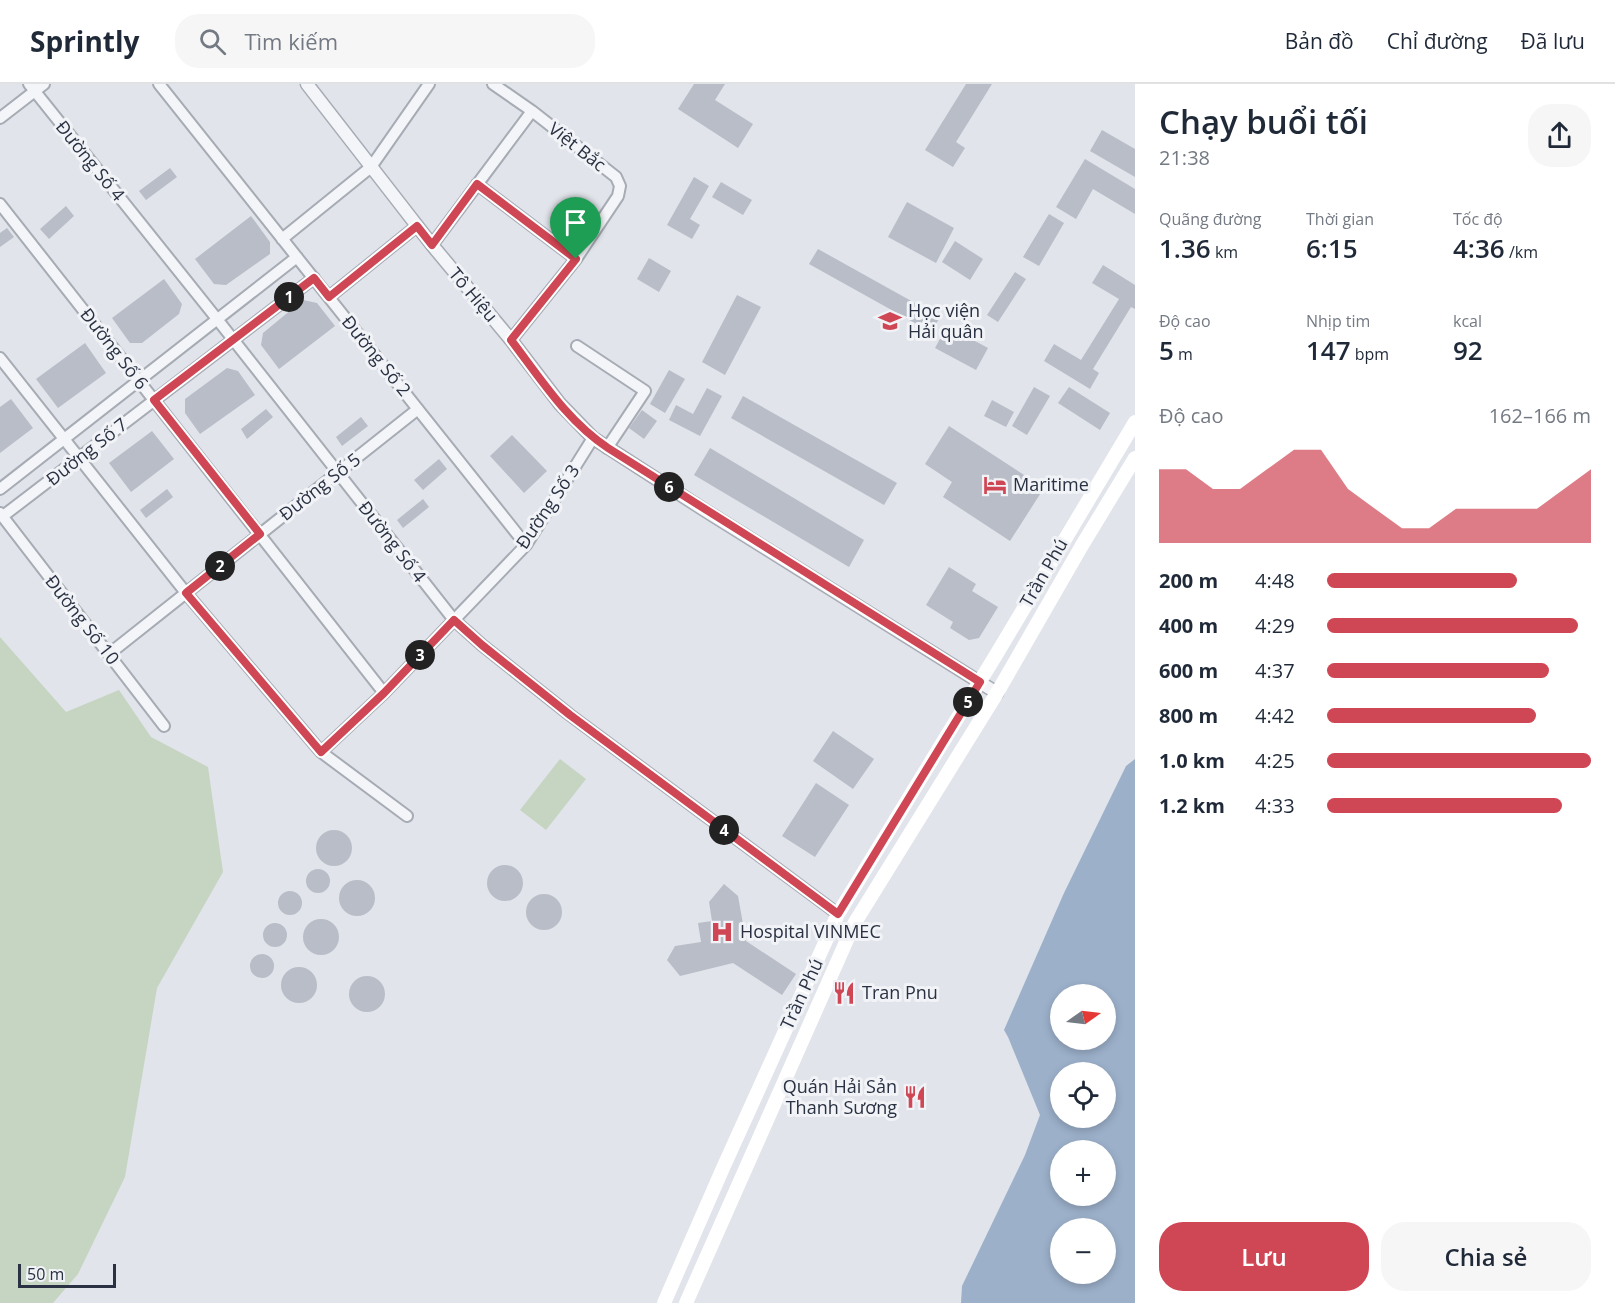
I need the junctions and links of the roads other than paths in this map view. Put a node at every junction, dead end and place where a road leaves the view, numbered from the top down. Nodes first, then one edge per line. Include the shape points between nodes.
1 (159, 84) edge
2 (307, 84) edge
3 (429, 84) edge
4 (493, 84) edge
5 (36, 86) edge
6 (532, 111) junction
7 (0, 118) edge
8 (371, 167) junction
9 (477, 184) junction
10 (0, 204) edge
11 (417, 226) junction
12 (282, 239) junction
13 (432, 245) junction
14 (297, 256) junction
15 (576, 259) junction
16 (314, 278) junction
17 (329, 297) junction
18 (217, 319) junction
19 (234, 340) junction
20 (511, 340) junction
21 (577, 346) dead end
22 (0, 358) edge
23 (139, 380) junction
24 (154, 400) junction
25 (418, 409) junction
26 (1135, 422) edge
27 (593, 438) junction
28 (64, 439) junction
29 (608, 448) junction
30 (79, 458) junction
31 (1135, 458) edge
32 (338, 472) junction
33 (0, 489) edge
34 (2, 514) edge
35 (260, 534) junction
36 (526, 544) junction
37 (186, 593) junction
38 (454, 620) junction
39 (108, 654) junction
40 (980, 682) junction
41 (384, 693) junction
42 (997, 693) junction
43 (164, 726) dead end
44 (321, 752) junction
45 (407, 816) dead end
46 (838, 914) junction
47 (854, 924) junction
48 (664, 1303) edge
49 (687, 1303) edge

1 - 12 street, Đường Số 2
2 - 8 street, Tô Hiệu
3 - 8 street
4 - 6 street, Việt Bắc
5 - 7 street
5 - 18 street, Đường Số 4
6 - 9 street
6 - 15 street, Việt Bắc via 616,177 620,186 618,196
8 - 11 street, Tô Hiệu
8 - 12 street
9 - 13 street
9 - 15 street
10 - 23 street, Đường Số 6
11 - 13 street, Tô Hiệu
11 - 17 street
12 - 14 street, Đường Số 2
13 - 20 street, Tô Hiệu
14 - 16 street, Đường Số 2
14 - 18 street, Đường Số 7
15 - 20 street, Việt Bắc
16 - 17 street, Đường Số 2
16 - 19 street, Đường Số 7
17 - 25 street, Đường Số 2
18 - 19 street, Đường Số 4
18 - 23 street, Đường Số 7
19 - 24 street, Đường Số 7
19 - 32 street, Đường Số 4
20 - 27 street, Tô Hiệu via 560,404
21 - 29 street via 645,391
22 - 28 street
23 - 24 street, Đường Số 6
23 - 28 street, Đường Số 7
24 - 30 street, Đường Số 7
24 - 35 street, Đường Số 6
25 - 32 street, Đường Số 5
25 - 36 street, Đường Số 2
26 - 40 main road, Trần Phú
27 - 29 street, Tô Hiệu
27 - 36 street, Đường Số 3
28 - 30 street
28 - 33 street, Đường Số 7
29 - 40 street, Tô Hiệu
30 - 34 street, Đường Số 7
30 - 37 street
31 - 42 main road, Trần Phú
32 - 35 street, Đường Số 5
32 - 38 street, Đường Số 4
34 - 39 street, Đường Số 10
35 - 37 street, Đường Số 5
35 - 41 street, Đường Số 6
36 - 38 street, Đường Số 3
37 - 39 street, Đường Số 5
37 - 44 street
38 - 41 street, Đường Số 3
38 - 46 street, Đường Số 4 via 570,715
39 - 43 street, Đường Số 10
40 - 42 street, Tô Hiệu
40 - 46 main road, Trần Phú
41 - 44 street, Đường Số 3
42 - 47 main road, Trần Phú
44 - 45 street
46 - 47 main road
46 - 48 main road, Trần Phú
47 - 49 main road, Trần Phú

